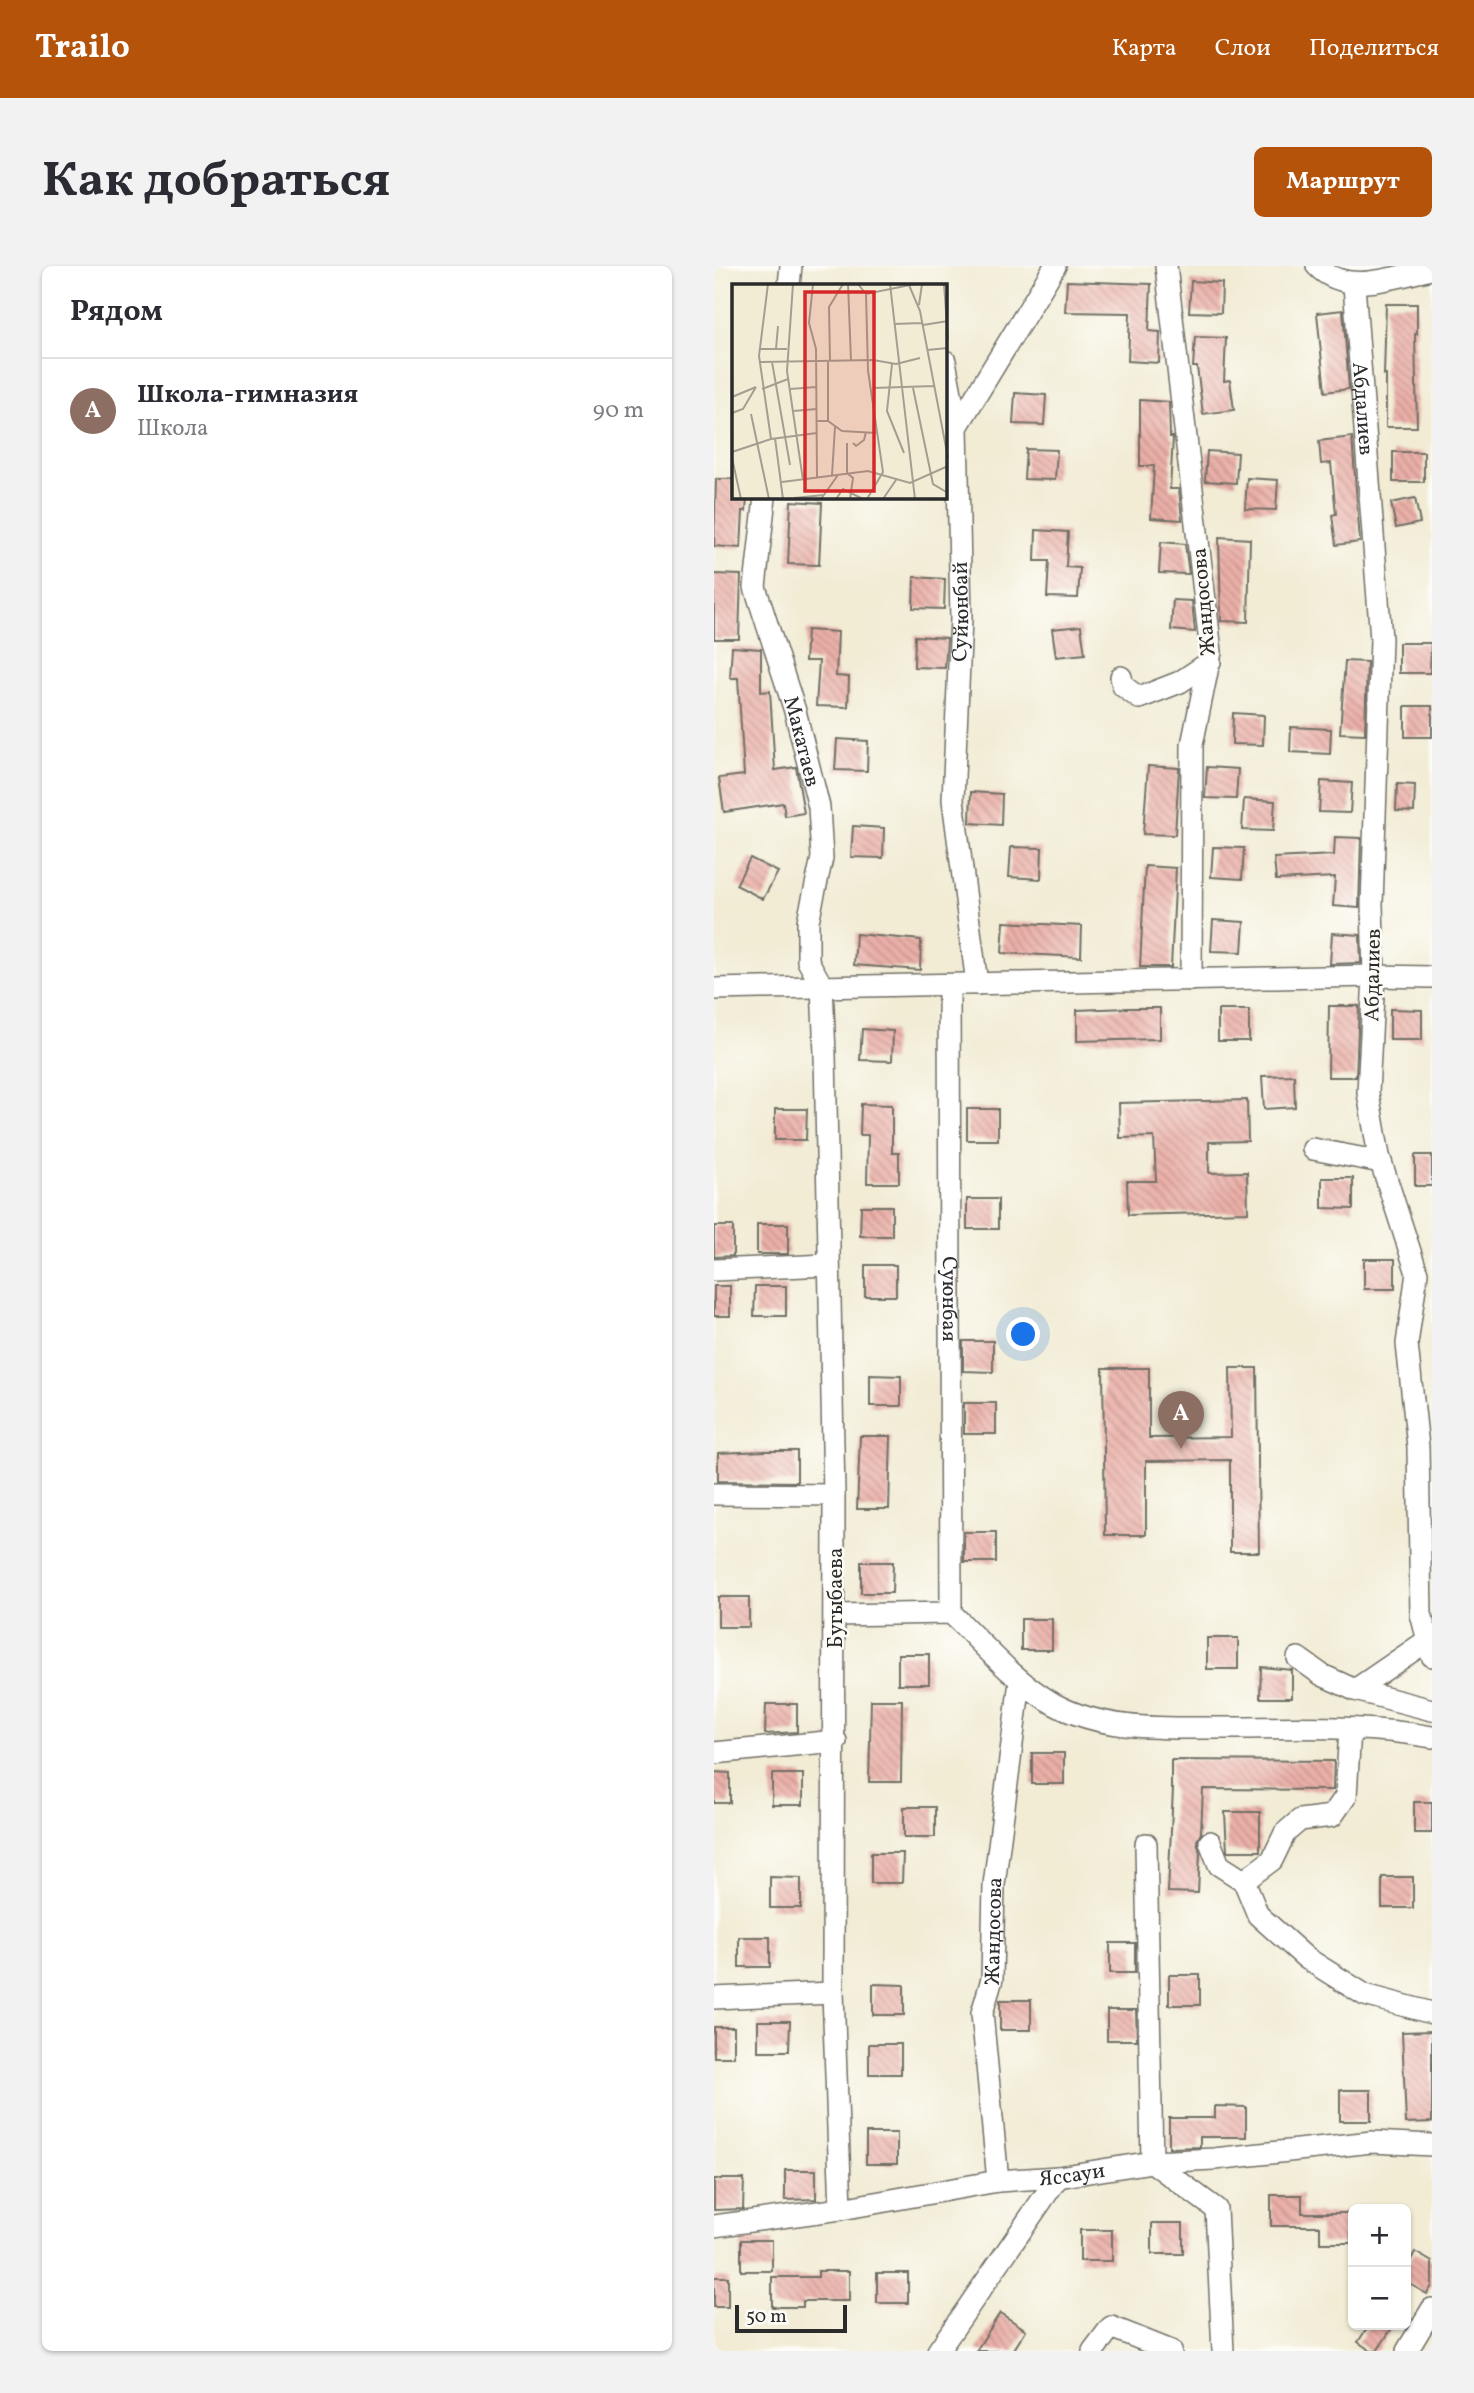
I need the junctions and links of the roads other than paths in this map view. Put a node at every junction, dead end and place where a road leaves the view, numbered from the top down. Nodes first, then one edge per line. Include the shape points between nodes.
1 (791, 266) edge
2 (1055, 266) edge
3 (1166, 266) edge
4 (1317, 266) edge
5 (1432, 269) edge
6 (789, 284) edge
7 (1354, 285) junction
8 (947, 372) edge
9 (957, 427) junction
10 (765, 499) edge
11 (1210, 662) junction
12 (1121, 677) dead end
13 (1374, 976) junction
14 (1432, 977) edge
15 (1191, 980) junction
16 (977, 984) junction
17 (822, 986) junction
18 (949, 986) junction
19 (714, 989) edge
20 (1313, 1149) dead end
21 (1381, 1162) junction
22 (828, 1265) junction
23 (714, 1270) edge
24 (1424, 1273) edge
25 (714, 1494) edge
26 (834, 1495) junction
27 (951, 1613) junction
28 (835, 1615) junction
29 (1430, 1648) edge
30 (1298, 1658) dead end
31 (1020, 1681) junction
32 (1355, 1690) junction
33 (1432, 1710) edge
34 (1350, 1729) junction
35 (1432, 1737) edge
36 (836, 1741) junction
37 (714, 1753) edge
38 (1210, 1842) dead end
39 (1146, 1844) dead end
40 (1244, 1881) junction
41 (833, 1993) junction
42 (714, 1998) edge
43 (1432, 2013) edge
44 (1432, 2145) edge
45 (1152, 2162) junction
46 (1058, 2178) junction
47 (998, 2181) junction
48 (841, 2209) junction
49 (714, 2226) edge
50 (1432, 2309) edge
51 (938, 2351) edge
52 (1093, 2351) edge
53 (1171, 2351) edge
54 (1223, 2351) edge
55 (1407, 2351) edge

1 - 6 street
2 - 9 street
3 - 11 street, Жандосова
4 - 7 street via 1327,277
5 - 7 street
7 - 13 street, Абдалиев via 1381,639
8 - 9 street, Суйюнбай
9 - 16 street, Суйюнбай via 961,618 954,800
10 - 17 street, Макатаев via 755,587 795,711 819,807 822,858 808,921 808,961
11 - 12 street via 1180,682 1139,698 1123,686
11 - 15 street, Жандосова via 1192,746
13 - 14 street
13 - 15 street
13 - 21 street, Абдалиев via 1368,1093
15 - 16 street
16 - 18 street
17 - 18 street
17 - 19 street
17 - 22 street, Бугыбаева
18 - 27 street, Суюнбая
20 - 21 street
21 - 24 street, Абдалиев
22 - 23 street
22 - 26 street, Бугыбаева
24 - 29 street, Абдалиев via 1407,1345 1418,1447 1421,1614
25 - 26 street
26 - 28 street, Бугыбаева
27 - 28 street
27 - 31 street
28 - 36 street, Бугыбаева
29 - 32 street
30 - 32 street
31 - 34 street via 1056,1705 1096,1721 1175,1728
31 - 47 street, Жандосова via 994,1885 992,1979 982,2013
32 - 33 street
34 - 35 street
34 - 40 street via 1346,1796 1332,1816 1300,1820 1284,1833 1272,1860
36 - 37 street
36 - 41 street, Бугыбаева
38 - 40 street via 1219,1865
39 - 45 street
40 - 43 street via 1258,1914 1306,1958 1365,1995
41 - 42 street
41 - 48 street, Бугыбаева
44 - 45 street, Яссауи via 1371,2142
45 - 46 street, Яссауи
45 - 54 street via 1216,2209
46 - 47 street, Яссауи
46 - 51 street
47 - 48 street, Яссауи
48 - 49 street, Яссауи
50 - 55 street
52 - 53 street via 1111,2327

